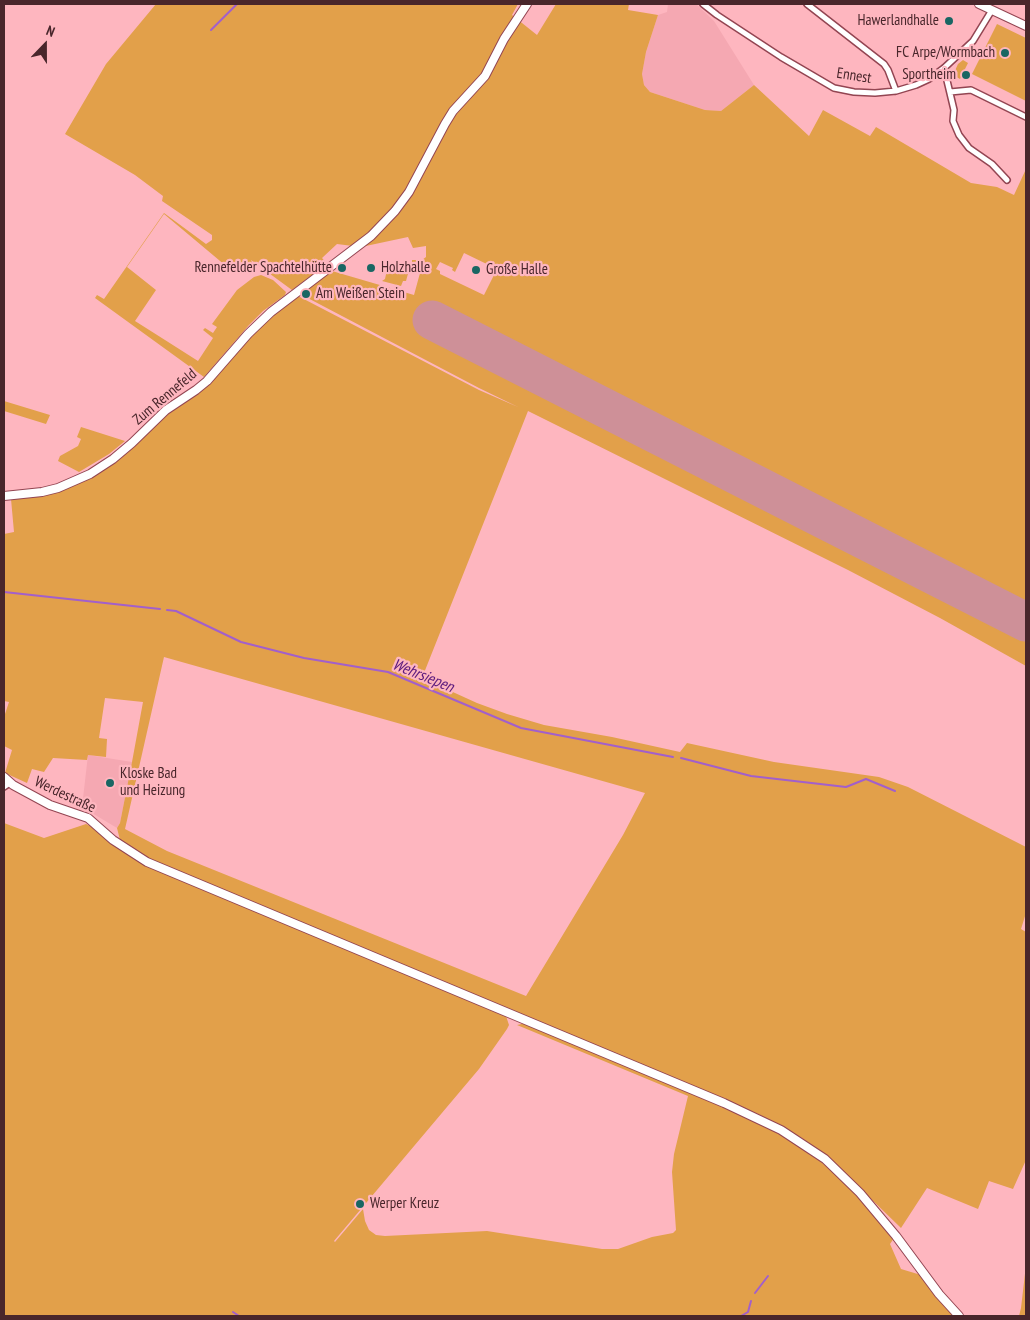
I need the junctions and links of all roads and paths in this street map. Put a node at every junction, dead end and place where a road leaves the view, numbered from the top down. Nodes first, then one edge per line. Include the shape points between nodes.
1 (527, 4) edge
2 (703, 4) edge
3 (807, 4) edge
4 (979, 4) edge
5 (992, 10) junction
6 (1026, 26) edge
7 (944, 68) junction
8 (896, 90) junction
9 (950, 92) junction
10 (1026, 117) edge
11 (1007, 180) dead end
12 (4, 496) edge
13 (6, 782) edge
14 (959, 1316) edge

1 - 12 main road, Zum Rennefeld via 484,76 453,111 414,185 371,236 259,324 207,381 166,410 113,459 90,474 58,488
2 - 8 street, Ennest via 781,57 834,88 854,92
3 - 8 street via 884,64
4 - 5 main road
5 - 6 main road
5 - 7 street, Ennest via 973,41
7 - 8 street, Ennest via 916,85
7 - 9 street
9 - 10 street via 971,90
9 - 11 street via 953,121 959,134 969,148 992,164
13 - 14 main road, Werdestraße via 50,805 88,818 113,840 147,862 769,1123 804,1144 870,1202

